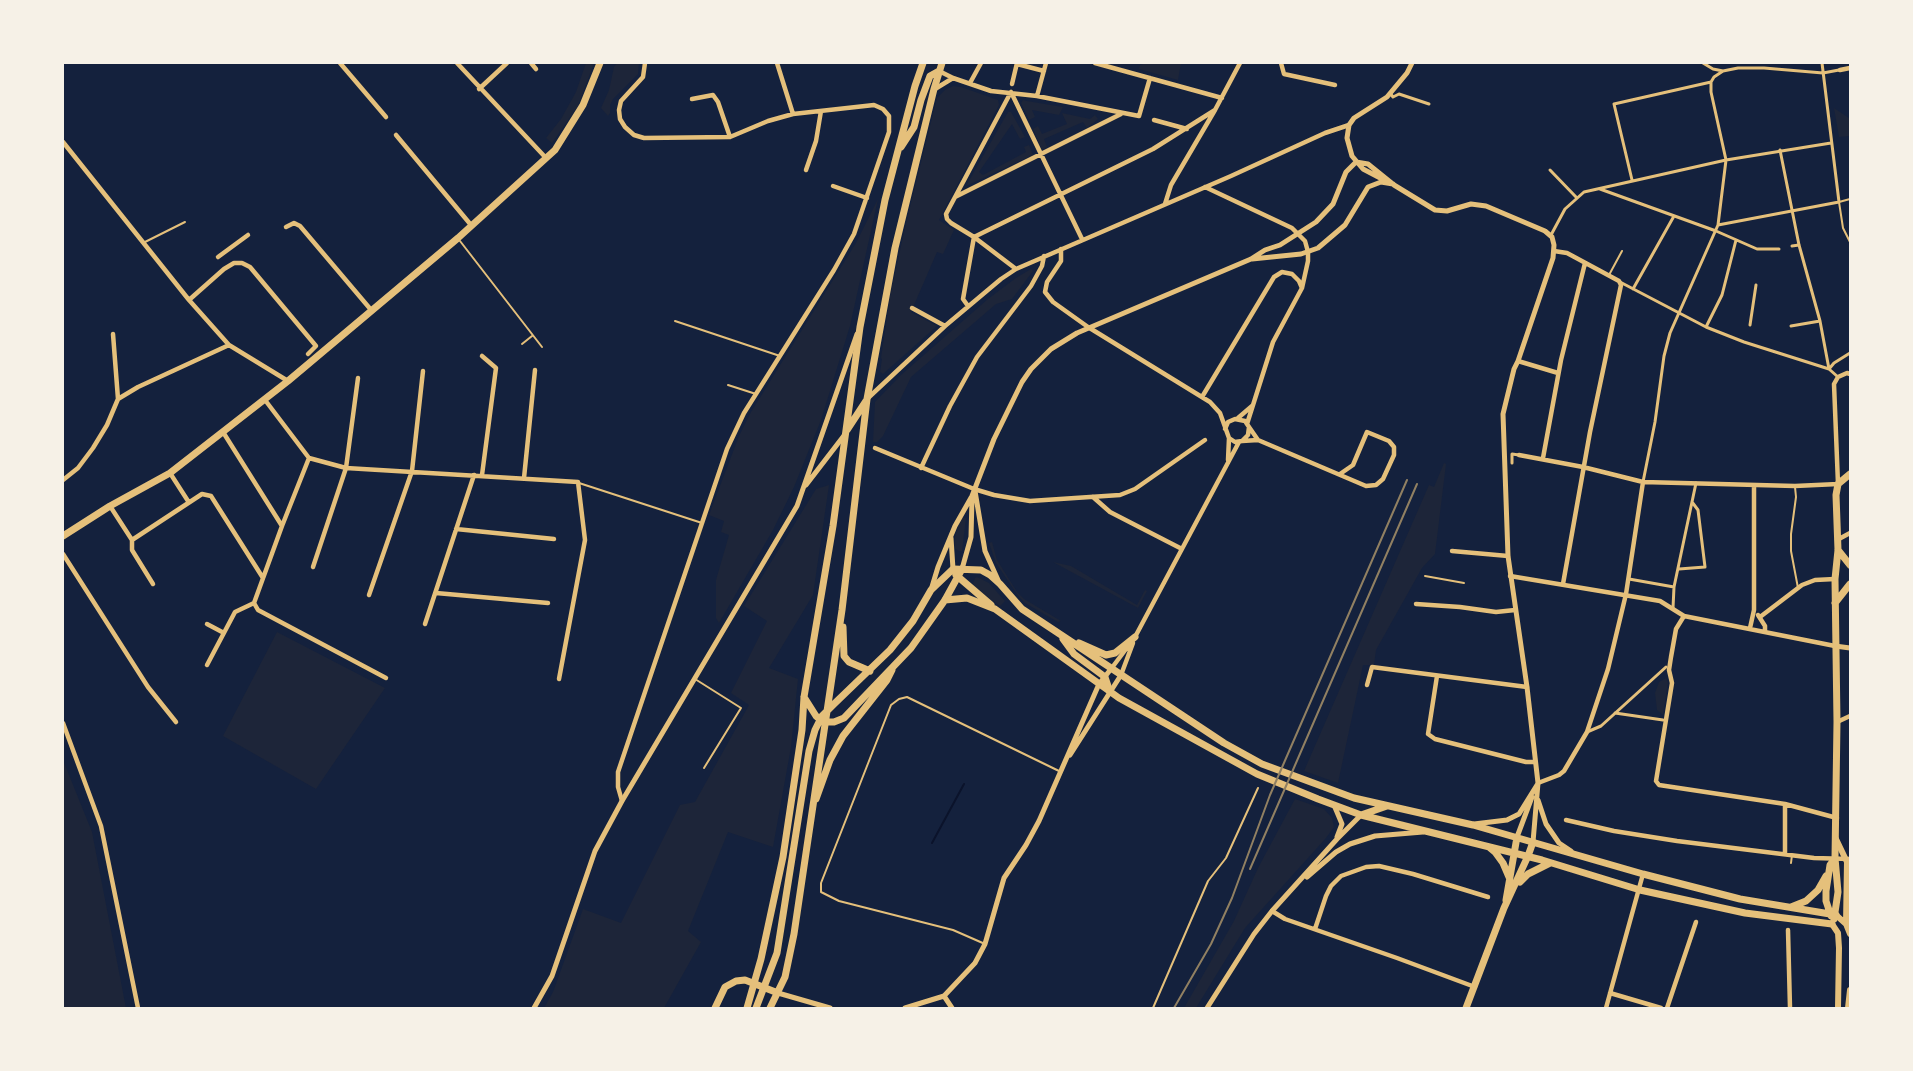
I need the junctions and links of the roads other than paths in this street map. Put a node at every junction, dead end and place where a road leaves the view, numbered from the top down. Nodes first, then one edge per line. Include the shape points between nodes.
1 (340, 63) edge
2 (457, 63) edge
3 (507, 63) edge
4 (531, 63) edge
5 (600, 63) edge
6 (645, 63) edge
7 (777, 63) edge
8 (923, 63) edge
9 (981, 63) edge
10 (1017, 63) edge
11 (1046, 63) edge
12 (1095, 63) edge
13 (1240, 63) edge
14 (1281, 63) edge
15 (1412, 63) edge
16 (1703, 63) edge
17 (1822, 63) edge
18 (941, 67) edge
19 (536, 69) dead end
20 (1850, 69) edge
21 (1840, 70) joint
22 (1044, 71) junction
23 (1723, 71) junction
24 (1823, 74) junction
25 (953, 78) junction
26 (1150, 78) junction
27 (970, 82) junction
28 (1711, 82) junction
29 (1012, 84) dead end
30 (1335, 85) dead end
31 (479, 89) junction
32 (934, 89) junction
33 (1011, 92) junction
34 (1390, 93) junction
35 (1037, 96) junction
36 (1222, 98) junction
37 (692, 99) dead end
38 (1429, 104) dead end
39 (1215, 110) junction
40 (821, 111) junction
41 (1123, 113) junction
42 (793, 114) junction
43 (386, 117) dead end
44 (1154, 120) dead end
45 (1349, 125) junction
46 (1187, 129) junction
47 (396, 135) dead end
48 (730, 137) junction
49 (63, 142) edge
50 (1831, 143) junction
51 (1780, 150) junction
52 (897, 153) junction
53 (1041, 154) junction
54 (546, 158) junction
55 (1726, 160) junction
56 (1356, 162) junction
57 (806, 170) dead end
58 (1550, 170) dead end
59 (1632, 180) junction
60 (1394, 184) junction
61 (833, 186) dead end
62 (1205, 188) junction
63 (1599, 188) junction
64 (1061, 195) junction
65 (955, 197) junction
66 (1576, 197) junction
67 (867, 198) junction
68 (1850, 200) edge
69 (1839, 202) junction
70 (1165, 204) junction
71 (1793, 210) junction
72 (1674, 216) junction
73 (185, 222) dead end
74 (471, 225) junction
75 (1718, 225) junction
76 (286, 227) dead end
77 (1716, 231) junction
78 (1299, 233) junction
79 (248, 235) dead end
80 (1551, 236) junction
81 (974, 237) junction
82 (458, 238) junction
83 (1082, 239) junction
84 (1736, 240) junction
85 (1850, 242) edge
86 (142, 243) junction
87 (1799, 245) junction
88 (1792, 246) dead end
89 (1061, 249) junction
90 (1779, 249) dead end
91 (1554, 251) junction
92 (1622, 251) dead end
93 (225, 252) junction
94 (1308, 252) junction
95 (1044, 256) junction
96 (218, 257) dead end
97 (1251, 259) junction
98 (234, 263) junction
99 (1585, 263) junction
100 (1016, 269) junction
101 (1609, 275) junction
102 (1620, 282) junction
103 (1756, 285) dead end
104 (1302, 288) junction
105 (1633, 289) junction
106 (189, 300) junction
107 (968, 306) junction
108 (912, 308) dead end
109 (372, 311) junction
110 (1678, 312) junction
111 (675, 321) dead end
112 (1820, 321) junction
113 (1750, 325) dead end
114 (945, 326) junction
115 (1791, 326) dead end
116 (860, 327) junction
117 (1088, 327) junction
118 (1706, 327) junction
119 (113, 334) dead end
120 (532, 336) junction
121 (1746, 337) dead end
122 (1744, 342) junction
123 (522, 344) dead end
124 (229, 345) junction
125 (542, 347) dead end
126 (1850, 353) edge
127 (308, 354) dead end
128 (482, 356) dead end
129 (780, 356) junction
130 (1518, 361) junction
131 (1829, 369) junction
132 (535, 370) dead end
133 (423, 371) dead end
134 (1558, 373) junction
135 (1850, 374) edge
136 (1838, 377) junction
137 (358, 378) dead end
138 (288, 381) junction
139 (728, 385) dead end
140 (756, 394) junction
141 (1202, 397) junction
142 (118, 399) junction
143 (265, 399) junction
144 (867, 399) junction
145 (1253, 406) junction
146 (1220, 413) junction
147 (1236, 418) junction
148 (1248, 425) junction
149 (1225, 429) junction
150 (846, 431) junction
151 (222, 432) junction
152 (1229, 438) junction
153 (1205, 440) dead end
154 (1258, 440) junction
155 (1240, 441) junction
156 (875, 448) dead end
157 (1519, 454) joint
158 (309, 458) junction
159 (1543, 458) junction
160 (1228, 460) junction
161 (1512, 463) dead end
162 (1583, 467) junction
163 (346, 468) junction
164 (921, 468) junction
165 (412, 471) junction
166 (170, 473) junction
167 (1340, 474) junction
168 (1850, 474) edge
169 (474, 475) junction
170 (482, 475) junction
171 (524, 478) junction
172 (63, 480) edge
173 (578, 482) junction
174 (1643, 482) junction
175 (1696, 483) junction
176 (1838, 484) junction
177 (1754, 485) junction
178 (1795, 486) junction
179 (804, 489) junction
180 (975, 489) junction
181 (972, 496) junction
182 (1093, 497) junction
183 (188, 501) junction
184 (1692, 502) junction
185 (110, 506) junction
186 (702, 523) junction
187 (282, 526) junction
188 (456, 529) junction
189 (1850, 533) edge
190 (951, 535) junction
191 (63, 536) edge
192 (554, 538) dead end
193 (132, 540) junction
194 (1837, 540) junction
195 (1182, 549) junction
196 (1838, 550) junction
197 (1452, 551) dead end
198 (63, 554) edge
199 (1508, 556) junction
200 (1850, 565) edge
201 (313, 567) dead end
202 (954, 569) junction
203 (962, 569) junction
204 (1678, 569) junction
205 (1425, 576) dead end
206 (1510, 576) junction
207 (957, 577) junction
208 (263, 578) junction
209 (1629, 579) junction
210 (1835, 579) junction
211 (1464, 583) dead end
212 (153, 584) dead end
213 (1000, 584) junction
214 (1563, 584) junction
215 (1850, 584) edge
216 (1674, 587) junction
217 (1798, 588) junction
218 (931, 590) junction
219 (436, 592) junction
220 (1626, 594) junction
221 (369, 595) dead end
222 (945, 600) junction
223 (254, 603) junction
224 (548, 603) dead end
225 (1835, 603) junction
226 (1416, 604) dead end
227 (1673, 608) junction
228 (995, 609) junction
229 (842, 610) junction
230 (1515, 610) junction
231 (1754, 610) junction
232 (1684, 616) junction
233 (1760, 617) junction
234 (207, 624) dead end
235 (425, 624) dead end
236 (1750, 628) junction
237 (1765, 631) junction
238 (1058, 632) junction
239 (224, 633) junction
240 (1135, 637) junction
241 (1835, 646) junction
242 (1850, 648) edge
243 (894, 665) junction
244 (207, 666) dead end
245 (1666, 668) dead end
246 (1111, 669) junction
247 (870, 671) junction
248 (1121, 675) junction
249 (1437, 676) junction
250 (1105, 677) junction
251 (386, 678) dead end
252 (559, 679) dead end
253 (695, 679) junction
254 (1099, 684) junction
255 (1367, 685) dead end
256 (1527, 687) junction
257 (1110, 693) junction
258 (804, 697) junction
259 (826, 712) junction
260 (1614, 713) junction
261 (1850, 717) edge
262 (1665, 720) junction
263 (822, 721) junction
264 (176, 722) dead end
265 (1837, 722) junction
266 (63, 723) edge
267 (1587, 732) junction
268 (1535, 762) junction
269 (704, 768) dead end
270 (1059, 771) junction
271 (1538, 783) junction
272 (1258, 788) dead end
273 (1537, 799) junction
274 (622, 801) junction
275 (1785, 804) junction
276 (1334, 805) junction
277 (1389, 806) junction
278 (811, 814) junction
279 (1361, 815) junction
280 (1837, 818) junction
281 (1566, 820) dead end
282 (1473, 825) junction
283 (1430, 832) junction
284 (1517, 837) junction
285 (1337, 839) junction
286 (1836, 839) junction
287 (1533, 842) junction
288 (1487, 846) junction
289 (1514, 853) junction
290 (1785, 854) junction
291 (1792, 855) junction
292 (1528, 856) junction
293 (1578, 856) junction
294 (1835, 858) junction
295 (1848, 859) edge
296 (1550, 863) junction
297 (1791, 863) dead end
298 (1830, 865) junction
299 (1643, 874) junction
300 (1509, 879) junction
301 (1479, 885) dead end
302 (1516, 886) junction
303 (1640, 890) junction
304 (1290, 892) junction
305 (1477, 893) junction
306 (1488, 897) dead end
307 (1788, 907) junction
308 (1504, 908) junction
309 (1272, 911) junction
310 (1833, 914) junction
311 (1696, 922) dead end
312 (1832, 924) junction
313 (1846, 924) junction
314 (1315, 929) junction
315 (1788, 930) dead end
316 (1850, 934) edge
317 (985, 944) junction
318 (754, 983) junction
319 (764, 987) junction
320 (1475, 987) junction
321 (1850, 990) edge
322 (778, 993) junction
323 (1610, 993) junction
324 (944, 996) junction
325 (1848, 1006) edge
326 (138, 1008) edge
327 (534, 1008) edge
328 (715, 1008) edge
329 (747, 1008) edge
330 (756, 1008) edge
331 (770, 1008) edge
332 (830, 1008) edge
333 (905, 1008) edge
334 (952, 1008) edge
335 (1153, 1008) edge
336 (1207, 1008) edge
337 (1466, 1008) edge
338 (1606, 1008) edge
339 (1661, 1008) edge
340 (1667, 1008) edge
341 (1790, 1008) edge
342 (1838, 1008) edge

1 - 43 street
2 - 31 street
3 - 31 street
4 - 19 street
5 - 54 main road via 583,105
6 - 48 street via 643,77 621,100 619,110 620,119 634,135
7 - 42 street
8 - 52 main road
9 - 27 street
10 - 22 street
10 - 29 street
11 - 22 street
12 - 26 street
13 - 36 street
14 - 30 street via 1284,74
15 - 34 street
16 - 23 street
17 - 24 street
18 - 25 street
18 - 32 main road
18 - 52 main road via 930,76 914,127
20 - 21 street
21 - 24 street
22 - 35 street
23 - 24 street via 1764,68
23 - 28 street
24 - 50 street
25 - 27 street
25 - 32 street
26 - 36 street
26 - 41 street via 1139,116
27 - 33 street via 992,91
28 - 55 street
28 - 59 street via 1614,104
31 - 54 street
32 - 144 main road via 895,248
33 - 35 street
33 - 53 street
33 - 65 street
34 - 38 street via 1393,97 1399,94
34 - 45 street
35 - 41 street
36 - 39 street
37 - 48 street via 713,95
39 - 46 street
39 - 70 street via 1171,185
40 - 42 street
40 - 57 street
40 - 67 street via 874,105 889,116 889,132
41 - 53 street
42 - 48 street
44 - 46 street
45 - 56 street via 1348,147
45 - 62 street
46 - 64 street
47 - 74 street
49 - 86 street
50 - 51 street
50 - 69 street
51 - 55 street
51 - 71 street
52 - 116 main road
53 - 64 street
53 - 65 street
54 - 74 main road
55 - 59 street
55 - 75 street
56 - 60 street via 1363,170
56 - 78 street via 1346,172 1325,214
58 - 66 street
59 - 63 street
60 - 80 street via 1435,210 1447,212 1477,204
60 - 94 street via 1381,182 1368,187 1340,230
61 - 67 street
62 - 70 street
62 - 78 street
63 - 66 street
63 - 72 street
64 - 81 street
64 - 83 street
65 - 81 street via 947,219
66 - 80 street
67 - 129 street via 854,234
68 - 69 lane
69 - 71 street
69 - 85 lane via 1843,228
70 - 83 street
71 - 75 street
71 - 87 street
72 - 77 street
72 - 105 street
73 - 86 lane
74 - 82 main road
75 - 77 street
76 - 109 street via 294,223 300,226
77 - 84 street
77 - 110 street
78 - 94 street
78 - 97 street
79 - 93 street
80 - 91 street
81 - 100 street
81 - 107 street via 963,299
82 - 109 main road
82 - 120 lane
83 - 89 street
84 - 90 street via 1764,250
84 - 118 street via 1722,295
86 - 106 street
87 - 88 street
87 - 112 street
89 - 95 street
89 - 117 street via 1061,261 1045,292
91 - 99 street
91 - 130 street
92 - 101 lane
93 - 96 street
93 - 98 street
94 - 97 street
94 - 104 street
95 - 100 street
95 - 164 street via 1031,286 977,357
97 - 117 street
98 - 106 street
98 - 127 street via 250,267 316,346
99 - 101 street
99 - 134 street
100 - 107 street
101 - 102 street
102 - 105 street
102 - 162 street
103 - 113 street
104 - 141 street via 1295,276 1286,272 1272,281
104 - 145 street via 1276,335
105 - 110 street
106 - 124 street
107 - 114 street
108 - 114 street
109 - 138 main road
110 - 118 street
110 - 174 street via 1664,356
111 - 129 lane
112 - 115 street
112 - 131 street
114 - 144 street
116 - 150 main road
116 - 179 street
117 - 141 street
117 - 180 street via 1051,349 1031,369 994,439
118 - 122 street
119 - 142 street
120 - 123 lane
120 - 125 lane
121 - 122 street
122 - 131 street
124 - 138 street
124 - 142 street
126 - 131 street
128 - 170 street via 496,368
129 - 140 street
130 - 134 street
130 - 199 street via 1503,414
131 - 136 street
132 - 171 street
133 - 165 street
134 - 159 street
135 - 136 street
136 - 176 street via 1833,393
137 - 163 street
138 - 143 main road
139 - 140 lane
140 - 186 street via 726,449
141 - 146 street
142 - 172 street via 93,448
143 - 151 main road
143 - 158 street
144 - 150 main road
144 - 229 main road
145 - 147 street
145 - 148 street
146 - 147 street
146 - 149 street
147 - 148 street
147 - 149 street
148 - 154 street
148 - 155 street via 1248,435
149 - 152 street
150 - 179 street
150 - 258 main road
151 - 166 main road
151 - 187 street
152 - 155 street
152 - 160 street
153 - 182 street via 1136,489
154 - 155 street
154 - 167 street
155 - 160 street
156 - 164 street
157 - 159 street
157 - 161 street via 1512,454
158 - 163 street
158 - 187 street
159 - 162 street
160 - 195 street
162 - 174 street
162 - 214 street
163 - 165 street
163 - 201 street
164 - 180 street
165 - 169 street
165 - 221 street
166 - 183 street
166 - 185 main road
167 - 167 street via 1353,465 1367,432 1394,447 1383,479 1376,485 1366,486
168 - 176 main road
169 - 170 street
169 - 188 street
170 - 171 street
171 - 173 street
173 - 186 lane
173 - 252 street via 585,540
174 - 175 street
174 - 209 street
175 - 177 street
175 - 184 street
176 - 178 street
176 - 194 main road
177 - 178 street
177 - 231 street
178 - 217 lane via 1791,551
179 - 253 street
180 - 181 street
180 - 182 street via 1030,501
180 - 213 street via 985,551
181 - 190 street
181 - 203 street via 971,537
182 - 195 street via 1110,512
183 - 193 street
183 - 208 street via 202,494 211,496
184 - 204 street
184 - 204 street via 1698,510 1706,567
185 - 191 main road
185 - 193 street
186 - 274 street via 618,772
187 - 208 street
188 - 192 street
188 - 219 street
189 - 194 street
190 - 202 street
190 - 218 street
193 - 212 street via 132,550
194 - 196 main road
195 - 240 street
196 - 200 main road
196 - 210 main road
197 - 199 street
198 - 264 street via 148,687
199 - 206 street
202 - 203 main road
202 - 207 main road
202 - 218 main road
203 - 207 main road
203 - 213 main road via 981,570
204 - 216 street
205 - 211 lane
206 - 214 street
206 - 230 street
207 - 222 main road
207 - 228 main road
208 - 223 street
209 - 216 street
209 - 220 street
210 - 217 street via 1815,580
210 - 225 main road
213 - 238 main road via 1022,609
214 - 220 street
215 - 225 main road
216 - 227 street
217 - 233 street
218 - 247 main road via 913,621
219 - 224 street
219 - 235 street
220 - 227 street via 1660,600
220 - 267 street via 1608,669
222 - 228 main road via 967,598
222 - 243 main road
223 - 239 street via 235,612
223 - 251 street via 258,610
225 - 241 main road
226 - 230 street via 1496,612
227 - 232 street
228 - 254 main road
229 - 247 main road via 844,656
229 - 259 main road
230 - 256 street
231 - 233 street
231 - 236 street
232 - 236 street
232 - 262 street via 1676,629
233 - 237 street
234 - 239 street
236 - 237 street
237 - 241 street
238 - 240 main road via 1106,655 1115,653
238 - 246 main road
238 - 250 main road via 1074,654
239 - 244 street
240 - 246 street
240 - 248 street
241 - 242 street
241 - 265 main road
243 - 263 main road via 844,718
243 - 278 main road via 887,680 843,736
245 - 260 street
246 - 248 main road
246 - 250 street
247 - 259 main road
248 - 257 street
248 - 277 main road via 1262,764 1354,798
249 - 255 street via 1372,667
249 - 256 street
249 - 268 street via 1428,734 1435,739
250 - 254 street
250 - 257 main road
253 - 269 lane via 741,708
253 - 274 street
254 - 257 main road
254 - 270 street
256 - 268 street
257 - 270 street
257 - 276 main road via 1257,774
258 - 263 main road
258 - 318 main road via 783,857
259 - 263 main road
260 - 262 street
260 - 267 street via 1601,726
261 - 265 street
262 - 275 street via 1656,781 1659,784
263 - 278 main road
263 - 319 main road via 809,751 777,953
265 - 280 main road
266 - 326 street via 101,826
267 - 271 street via 1564,771
268 - 271 street
270 - 317 street via 1039,821 1004,878
270 - 317 lane via 907,697 891,705 821,883 821,892 953,930
271 - 273 street
271 - 282 street via 1519,814 1508,820
271 - 284 street
272 - 335 lane via 1226,858 1208,881
273 - 287 street
273 - 293 street via 1546,824 1559,843
274 - 327 street via 595,851 552,976
275 - 280 street
275 - 290 street
276 - 279 main road
276 - 285 street via 1342,824
277 - 279 main road
277 - 282 main road
278 - 322 main road via 794,934
279 - 283 main road
279 - 285 street
280 - 286 main road
281 - 290 street via 1614,831
282 - 284 main road
283 - 288 main road
283 - 304 street via 1401,832 1350,844
284 - 287 main road
284 - 289 main road
285 - 304 street
286 - 294 main road
286 - 295 main road
287 - 292 main road
287 - 293 main road
288 - 289 main road
288 - 300 main road via 1499,857
289 - 292 main road
289 - 300 main road
290 - 291 street
291 - 294 street
291 - 297 lane
292 - 296 main road
292 - 302 main road
293 - 299 main road
294 - 295 street
294 - 298 main road
294 - 310 main road via 1838,892
295 - 313 main road
296 - 302 main road via 1528,874
296 - 303 main road
298 - 307 main road via 1818,890 1806,901
298 - 310 main road via 1826,901
299 - 303 street
299 - 307 main road
300 - 308 main road
301 - 305 street
302 - 308 main road
303 - 312 main road via 1745,913
303 - 323 street
304 - 309 street
305 - 306 street
305 - 314 street via 1379,866 1366,867 1341,876 1331,886
307 - 310 main road
308 - 320 main road
309 - 314 street
309 - 336 street
310 - 312 main road
310 - 313 main road
311 - 340 street
312 - 342 main road via 1838,933
313 - 316 main road
314 - 320 street
315 - 341 street
317 - 324 street via 975,963
318 - 319 main road
318 - 328 main road via 745,980 729,984
318 - 329 main road
319 - 322 main road
319 - 330 main road
320 - 337 main road
321 - 325 main road
322 - 331 main road
322 - 332 street
323 - 338 street
323 - 339 street
324 - 333 street
324 - 334 street

